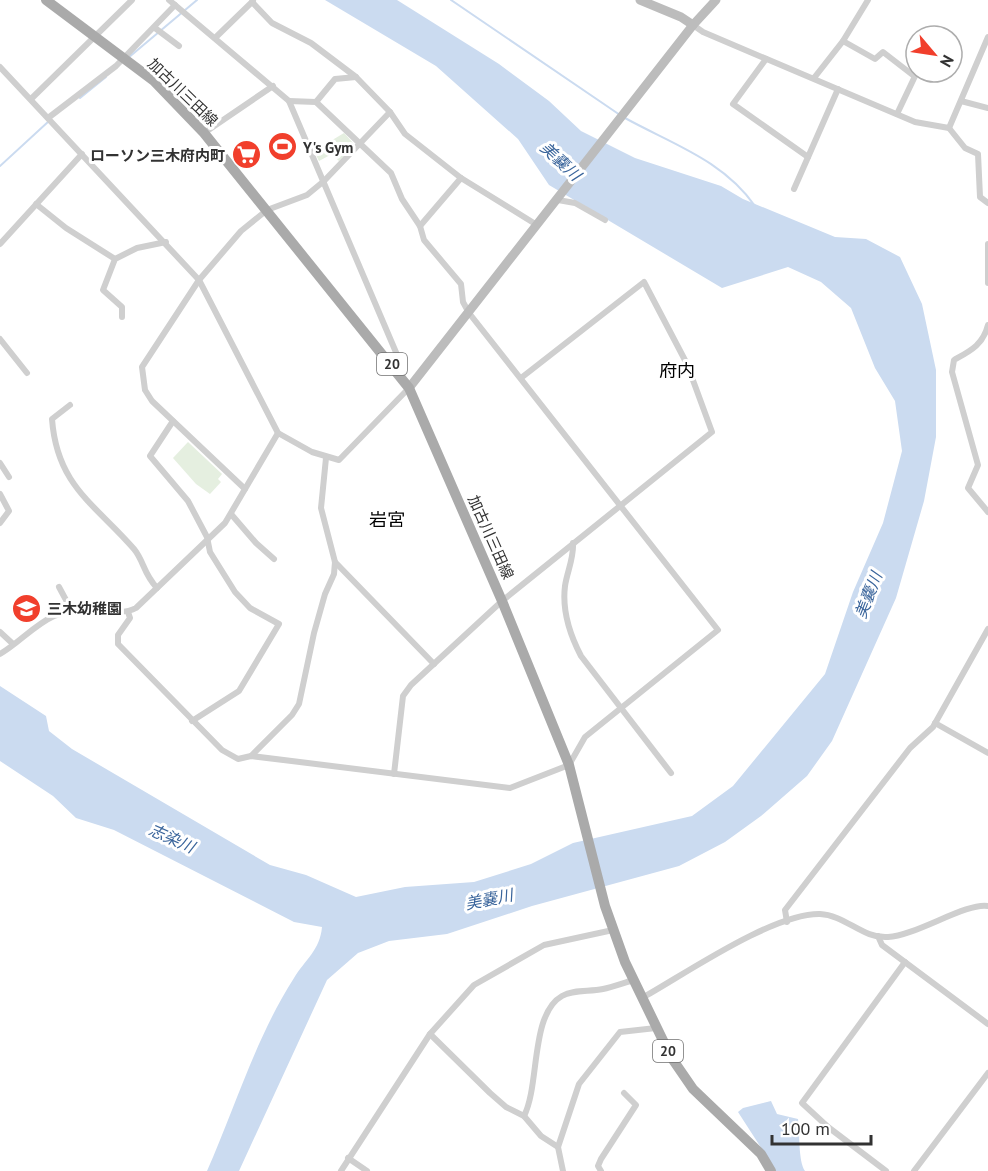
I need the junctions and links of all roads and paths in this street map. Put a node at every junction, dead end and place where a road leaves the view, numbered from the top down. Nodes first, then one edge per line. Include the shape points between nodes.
1 (46, 0) edge
2 (132, 0) edge
3 (169, 0) edge
4 (640, 0) edge
5 (716, 0) edge
6 (868, 0) edge
7 (253, 1) edge
8 (655, 3) edge
9 (175, 5) junction
10 (693, 25) junction
11 (155, 28) junction
12 (988, 37) edge
13 (96, 38) junction
14 (215, 38) junction
15 (843, 41) junction
16 (179, 46) dead end
17 (123, 58) junction
18 (766, 58) junction
19 (904, 66) edge
20 (0, 67) edge
21 (356, 77) junction
22 (814, 78) junction
23 (911, 84) edge
24 (273, 86) junction
25 (838, 89) junction
26 (31, 99) junction
27 (289, 101) junction
28 (961, 101) junction
29 (316, 102) junction
30 (988, 108) edge
31 (390, 112) junction
32 (897, 114) junction
33 (50, 120) junction
34 (949, 128) junction
35 (204, 133) junction
36 (360, 143) junction
37 (82, 154) junction
38 (808, 157) junction
39 (461, 178) junction
40 (324, 181) junction
41 (794, 189) dead end
42 (558, 200) junction
43 (988, 203) edge
44 (36, 204) junction
45 (267, 210) junction
46 (605, 220) dead end
47 (537, 225) junction
48 (420, 226) junction
49 (166, 242) junction
50 (0, 244) edge
51 (988, 244) edge
52 (115, 259) junction
53 (199, 280) junction
54 (988, 282) edge
55 (469, 313) junction
56 (122, 317) dead end
57 (988, 325) edge
58 (0, 339) edge
59 (392, 364) junction
60 (27, 373) dead end
61 (521, 378) junction
62 (409, 388) junction
63 (70, 405) dead end
64 (173, 421) junction
65 (278, 433) junction
66 (326, 458) junction
67 (0, 463) edge
68 (9, 477) dead end
69 (245, 489) junction
70 (0, 494) edge
71 (621, 504) junction
72 (988, 512) edge
73 (231, 514) junction
74 (0, 523) edge
75 (207, 543) junction
76 (573, 543) junction
77 (274, 559) dead end
78 (335, 562) junction
79 (59, 587) dead end
80 (158, 588) junction
81 (502, 601) junction
82 (128, 612) junction
83 (73, 613) junction
84 (988, 629) edge
85 (0, 632) edge
86 (13, 644) junction
87 (0, 654) edge
88 (434, 664) junction
89 (621, 709) junction
90 (192, 721) junction
91 (935, 723) junction
92 (988, 753) edge
93 (251, 756) junction
94 (569, 765) junction
95 (671, 772) dead end
96 (394, 774) junction
97 (988, 906) edge
98 (787, 922) junction
99 (613, 930) junction
100 (878, 936) junction
101 (905, 962) junction
102 (634, 980) junction
103 (642, 998) junction
104 (988, 1024) edge
105 (656, 1028) junction
106 (430, 1034) junction
107 (988, 1073) edge
108 (624, 1093) dead end
109 (524, 1116) junction
110 (558, 1147) junction
111 (348, 1158) junction
112 (341, 1171) edge
113 (367, 1171) edge
114 (563, 1171) edge
115 (601, 1171) edge
116 (771, 1171) edge
117 (886, 1171) edge
118 (914, 1171) edge

1 - 13 main road, 加古川三田線 / 20
2 - 13 street
3 - 9 street
4 - 8 street
5 - 10 street
6 - 15 street
7 - 14 street
7 - 21 street via 272,23 311,43
8 - 10 street
9 - 11 street
9 - 14 street
10 - 18 street
10 - 42 street
11 - 16 street
11 - 17 street
12 - 28 street
13 - 17 main road, 加古川三田線 / 20
13 - 26 street
14 - 24 street
15 - 19 street via 875,59 883,52
15 - 22 street
17 - 33 street
17 - 35 main road, 加古川三田線 / 20 via 154,81
18 - 22 street
18 - 38 street via 733,104
20 - 26 street
21 - 29 street via 335,79
21 - 31 street
22 - 25 street
23 - 32 street
24 - 27 street
24 - 35 street
25 - 32 street
25 - 38 street
26 - 33 street
27 - 29 street
27 - 40 street
28 - 30 street
28 - 34 street
29 - 36 street
31 - 36 street
31 - 39 street via 405,134
32 - 34 street via 915,122
33 - 37 street
34 - 43 street via 965,148 978,154 980,197
35 - 45 main road, 加古川三田線 / 20
36 - 40 street
36 - 48 street via 391,173
37 - 44 street
37 - 49 street
38 - 41 street
39 - 47 street
39 - 48 street
40 - 45 street via 307,195
40 - 59 street via 398,357
42 - 46 street via 575,203
42 - 47 street
44 - 50 street
44 - 52 street
45 - 53 street via 241,231
45 - 59 main road, 加古川三田線 / 20
47 - 55 street
48 - 55 street via 424,240 461,284
49 - 52 street via 137,248
49 - 53 street
51 - 54 street
52 - 56 street via 103,290 122,307
53 - 64 street via 142,367 144,390
53 - 65 street
55 - 61 street
55 - 62 street
57 - 72 street via 976,347 954,360 952,372 978,465 968,488
58 - 60 street
59 - 62 main road, 加古川三田線 / 20
61 - 71 street
61 - 71 street via 645,282 687,364 712,432
62 - 66 street via 339,460
62 - 81 main road, 加古川三田線 / 20
63 - 80 street via 52,420 56,446 75,488 136,551 146,577
64 - 69 street
64 - 75 street via 150,456 188,501
65 - 66 street
65 - 69 street
66 - 78 street via 321,508
67 - 68 street
69 - 73 street
70 - 74 street via 9,511
71 - 76 street
71 - 89 street via 718,630
73 - 75 street
73 - 77 street
75 - 80 street
75 - 90 street via 250,608 279,624 239,691
76 - 81 street
76 - 89 street via 565,587 565,614 581,656
78 - 88 street
78 - 93 street via 299,704
79 - 83 street
80 - 82 street
81 - 88 street
81 - 94 main road, 加古川三田線 / 20
82 - 83 street
82 - 90 street via 130,618 118,635 118,644
83 - 86 street via 54,616
84 - 91 street
85 - 86 street
86 - 87 street
88 - 96 street via 403,696
89 - 94 street via 585,737
89 - 95 street
90 - 93 street via 222,750 238,759
91 - 92 street
91 - 98 street via 910,748 785,910
93 - 96 street
94 - 96 street via 510,788
94 - 99 main road, 加古川三田線 / 20
97 - 100 street via 979,904 888,938
98 - 100 street via 822,914
98 - 103 street via 765,928
99 - 102 main road, 加古川三田線 / 20
99 - 106 street via 544,945 474,985
100 - 101 street via 882,945
101 - 104 street
101 - 117 street via 802,1102
102 - 103 main road, 加古川三田線 / 20
102 - 109 street via 601,990 562,995 554,1002 540,1026 537,1065
103 - 105 main road, 加古川三田線 / 20
105 - 110 street via 620,1032 608,1045 579,1084
105 - 116 main road, 加古川三田線 / 20 via 693,1089 761,1154
106 - 109 street via 498,1100
106 - 111 street
107 - 118 street
108 - 115 street via 636,1105 602,1159 598,1167
109 - 110 street via 541,1136
110 - 114 street
111 - 112 street
111 - 113 street

